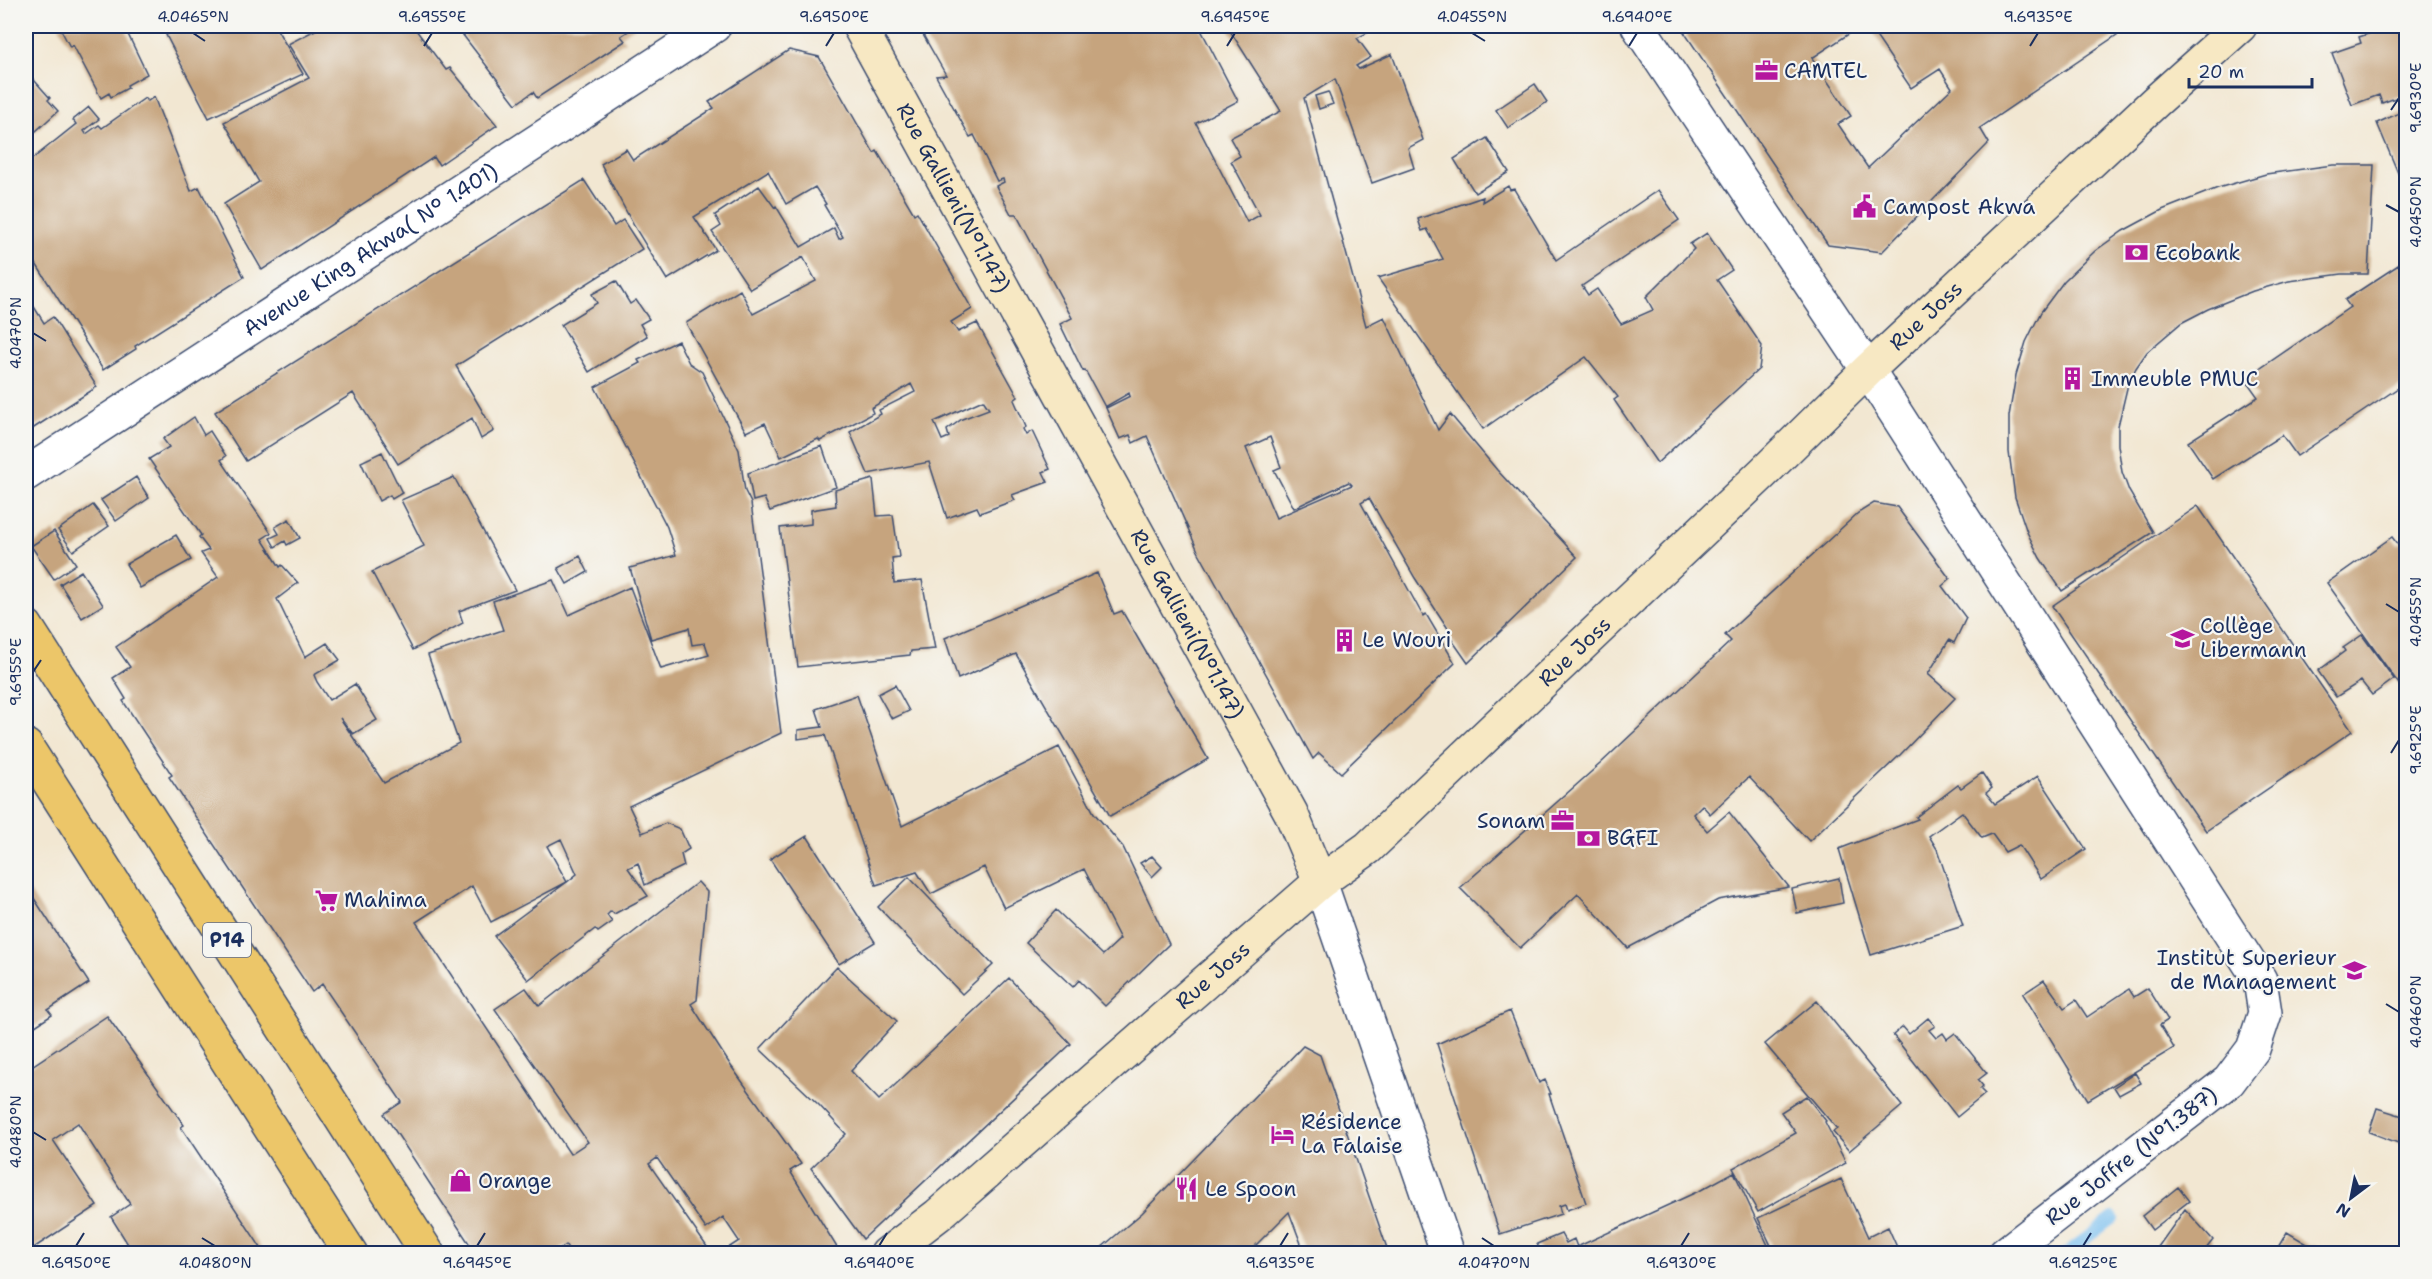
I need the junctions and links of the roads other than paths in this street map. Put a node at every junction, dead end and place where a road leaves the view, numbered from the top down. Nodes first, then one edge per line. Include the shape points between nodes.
1 (714, 26) edge
2 (860, 26) edge
3 (1638, 26) edge
4 (2241, 26) edge
5 (1868, 370) junction
6 (26, 474) edge
7 (26, 626) edge
8 (26, 746) edge
9 (1320, 882) junction
10 (351, 1254) edge
11 (428, 1254) edge
12 (887, 1254) edge
13 (1448, 1254) edge
14 (2005, 1254) edge

1 - 6 street, Avenue King Akwa( N° 1.401)
2 - 9 main road, Rue Gallieni(N°1.147) via 1291,813
3 - 5 street, Rue Joffre (N°1.387)
4 - 5 main road, Rue Joss
5 - 9 main road, Rue Joss via 1368,848
5 - 14 street, Rue Joffre (N°1.387) via 2260,980 2265,1013 2253,1049 2229,1081
7 - 11 main road, P14
8 - 10 main road
9 - 12 main road, Rue Joss via 938,1215
9 - 13 street, Rue Gallieni(N°1.147)

